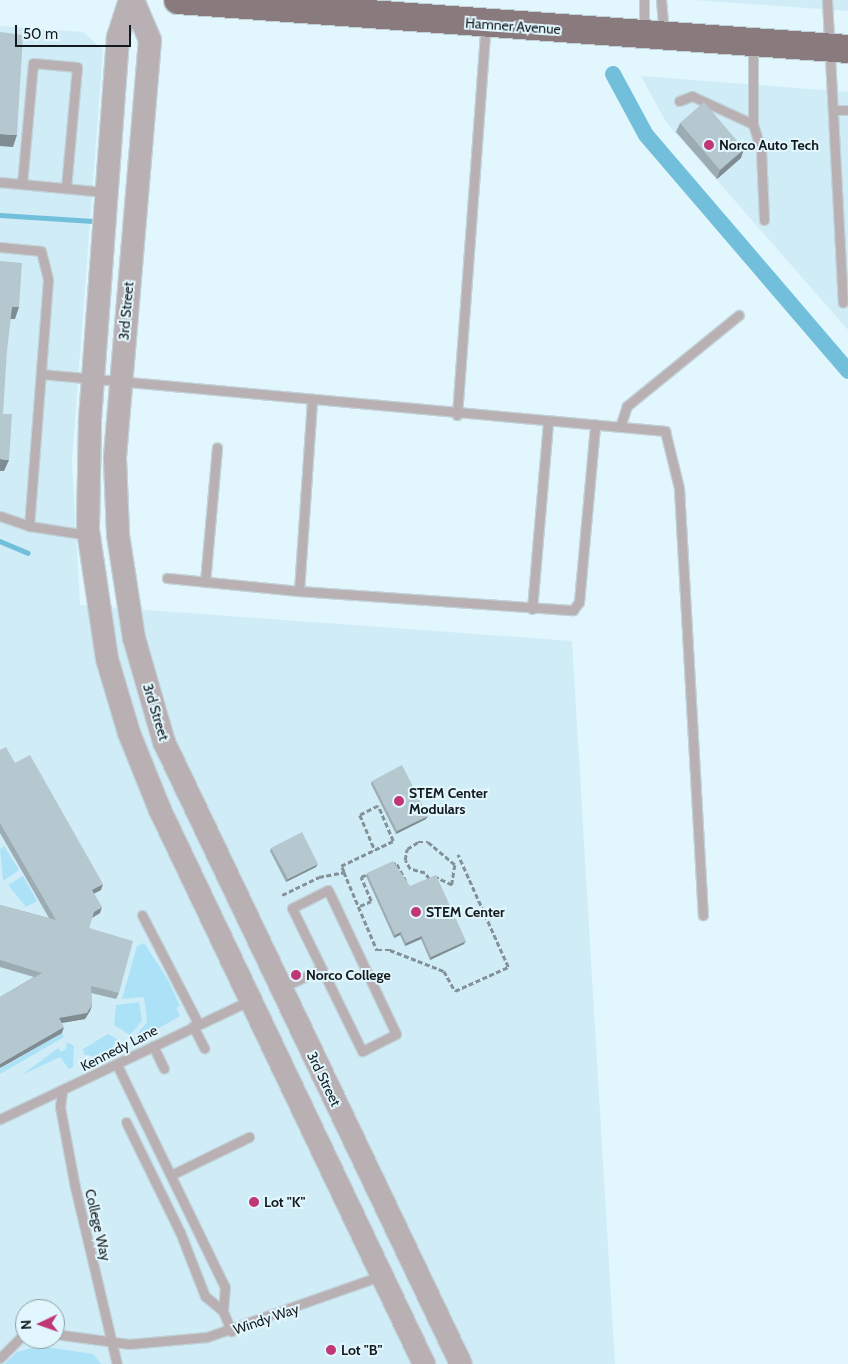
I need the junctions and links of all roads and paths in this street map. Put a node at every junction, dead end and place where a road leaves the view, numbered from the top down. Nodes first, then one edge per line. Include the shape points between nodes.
1 (132, 0) edge
2 (178, 0) edge
3 (644, 0) edge
4 (661, 0) edge
5 (827, 0) edge
6 (264, 4) edge
7 (372, 8) edge
8 (486, 24) junction
9 (645, 36) junction
10 (753, 43) junction
11 (840, 48) edge
12 (679, 101) dead end
13 (836, 110) junction
14 (848, 110) edge
15 (753, 124) junction
16 (0, 182) edge
17 (22, 184) junction
18 (66, 188) junction
19 (106, 192) junction
20 (764, 220) dead end
21 (0, 247) edge
22 (843, 303) dead end
23 (739, 315) dead end
24 (41, 374) junction
25 (92, 377) junction
26 (120, 385) junction
27 (312, 402) junction
28 (457, 415) junction
29 (548, 422) junction
30 (594, 426) junction
31 (620, 427) junction
32 (217, 448) dead end
33 (0, 516) edge
34 (29, 526) junction
35 (88, 535) junction
36 (167, 578) dead end
37 (205, 582) junction
38 (299, 591) junction
39 (532, 610) junction
40 (375, 850) junction
41 (458, 855) dead end
42 (384, 866) edge
43 (376, 870) edge
44 (344, 872) junction
45 (429, 879) junction
46 (422, 882) edge
47 (409, 887) edge
48 (282, 895) dead end
49 (360, 906) junction
50 (142, 915) dead end
51 (703, 915) dead end
52 (322, 969) junction
53 (280, 988) junction
54 (251, 1000) junction
55 (195, 1024) junction
56 (153, 1046) junction
57 (204, 1048) dead end
58 (116, 1065) junction
59 (164, 1068) dead end
60 (62, 1092) junction
61 (0, 1118) edge
62 (126, 1122) dead end
63 (249, 1137) dead end
64 (171, 1175) junction
65 (413, 1264) junction
66 (381, 1276) junction
67 (223, 1310) junction
68 (231, 1331) junction
69 (65, 1336) edge
70 (15, 1343) edge
71 (112, 1343) junction
72 (0, 1358) edge
73 (117, 1364) edge
74 (424, 1364) edge
75 (461, 1364) edge

1 - 19 street, 3rd Street via 118,38
1 - 26 street, 3rd Street via 150,40
2 - 6 main road, Hamner Avenue
3 - 9 lane
4 - 9 lane
5 - 11 lane
6 - 7 main road, Hamner Avenue
7 - 8 main road, Hamner Avenue
8 - 9 main road, Hamner Avenue
8 - 28 lane
9 - 10 main road, Hamner Avenue
10 - 11 main road, Hamner Avenue
10 - 15 lane
11 - 13 lane
12 - 15 lane via 692,96
13 - 14 lane
13 - 22 lane
15 - 20 lane via 761,150
16 - 17 lane
17 - 18 lane
17 - 18 lane via 33,63 77,67
18 - 19 lane
19 - 25 street, 3rd Street
21 - 24 lane via 41,251 48,280
23 - 31 lane via 627,406
24 - 25 lane
24 - 34 lane
25 - 26 lane
25 - 35 street, 3rd Street
26 - 27 lane
26 - 53 street, 3rd Street via 115,459 118,534 134,638 164,742
27 - 28 lane
27 - 38 lane
28 - 29 lane
29 - 30 lane
29 - 39 lane
30 - 31 lane
30 - 39 lane via 579,602 573,610
31 - 51 lane via 665,431 680,488
32 - 37 lane
33 - 34 lane
34 - 35 lane
35 - 54 street, 3rd Street via 101,633 129,733 160,810
36 - 37 lane
37 - 38 lane
38 - 39 lane
40 - 40 path via 393,841 378,806 360,815
40 - 44 path via 341,866
41 - 49 path via 508,967 455,991 444,971 390,950 377,950 360,914
42 - 47 path via 397,864
43 - 49 path via 360,877 370,901
44 - 48 path via 319,877
44 - 49 path
45 - 45 path via 436,876 452,885 457,872 452,859 424,841 407,849 405,860 410,869 426,874
45 - 46 path
50 - 55 lane
52 - 52 lane via 362,1052 396,1034 328,890 292,908
52 - 53 lane
53 - 65 street, 3rd Street
54 - 55 lane, Kennedy Lane
54 - 66 street, 3rd Street
55 - 56 lane, Kennedy Lane
55 - 57 lane
56 - 58 lane, Kennedy Lane
56 - 59 lane
58 - 60 lane, Kennedy Lane
58 - 64 lane
60 - 61 lane, Kennedy Lane
60 - 71 lane, College Way via 60,1107 75,1187
62 - 67 lane via 180,1232 205,1296
63 - 64 lane
64 - 67 lane via 225,1287
65 - 66 street, Windy Way
65 - 75 street, 3rd Street
66 - 68 lane, Windy Way
66 - 74 street, 3rd Street
67 - 68 lane
68 - 71 lane, Windy Way via 164,1343
69 - 71 lane, Windy Way
70 - 72 lane
71 - 73 lane, College Way

